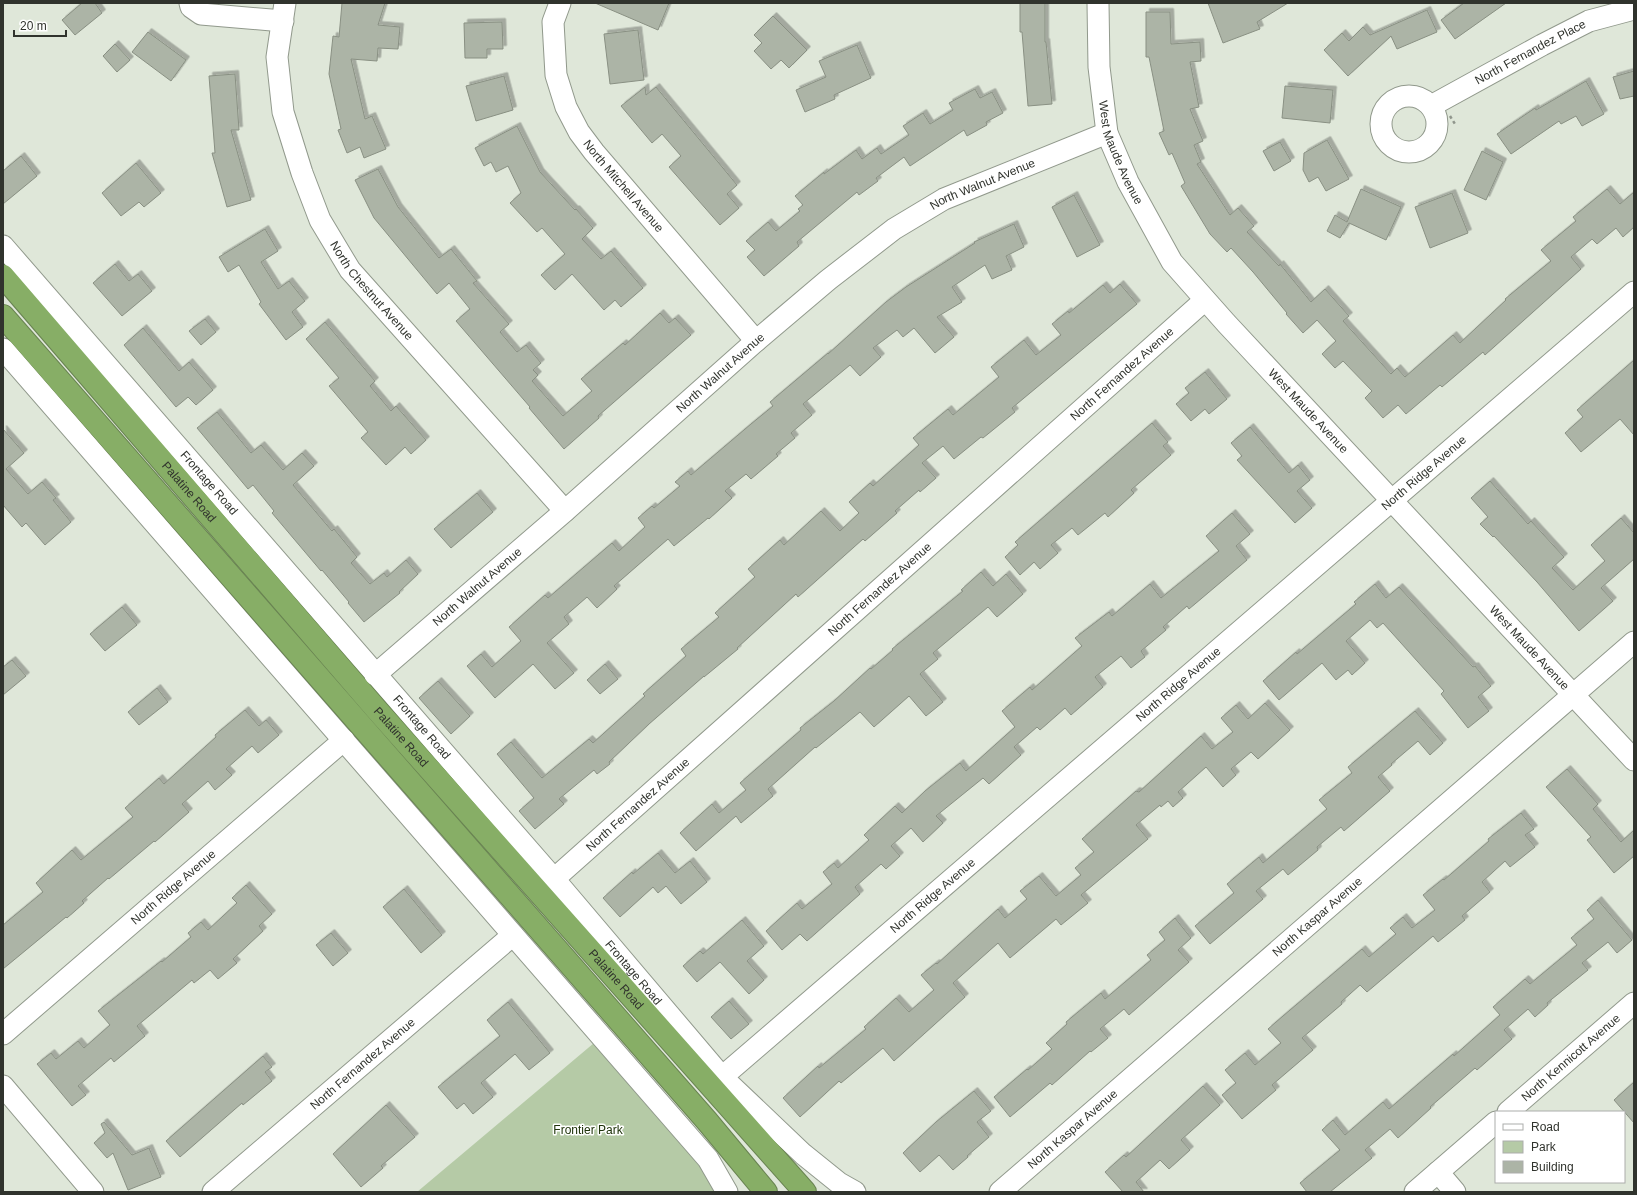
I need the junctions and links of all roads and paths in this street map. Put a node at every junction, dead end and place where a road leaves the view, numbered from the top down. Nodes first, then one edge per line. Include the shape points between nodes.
1 (190, 3) edge
2 (560, 3) edge
3 (1098, 3) edge
4 (1634, 9) edge
5 (284, 12) edge
6 (1431, 106) dead end
7 (1107, 133) junction
8 (3, 246) edge
9 (3, 276) edge
10 (1634, 292) edge
11 (1205, 300) junction
12 (3, 316) edge
13 (756, 341) junction
14 (3, 348) edge
15 (1393, 501) junction
16 (565, 511) junction
17 (1634, 642) edge
18 (375, 675) junction
19 (1574, 694) junction
20 (344, 740) junction
21 (1634, 760) edge
22 (554, 879) junction
23 (513, 935) junction
24 (1634, 1003) edge
25 (3, 1034) edge
26 (722, 1077) junction
27 (3, 1086) edge
28 (1509, 1111) edge
29 (1495, 1123) edge
30 (1438, 1172) junction
31 (93, 1192) edge
32 (214, 1192) edge
33 (727, 1192) edge
34 (766, 1192) edge
35 (805, 1192) edge
36 (855, 1192) edge
37 (1000, 1192) edge
38 (1415, 1192) edge
39 (1455, 1192) edge

1 - 5 street, North Chestnut Avenue via 201,14
2 - 13 street, North Mitchell Avenue via 553,22 556,75 566,107 580,132 594,152
3 - 7 street, West Maude Avenue via 1099,67
4 - 6 street, North Fernandez Place via 1589,21
5 - 16 street, North Chestnut Avenue via 277,57 283,112 320,220 350,270
7 - 11 street, West Maude Avenue via 1128,182 1172,262
7 - 13 street, North Walnut Avenue via 944,199 894,229 867,249
8 - 18 street, Frontage Road
9 - 35 highway, Palatine Road via 377,710
10 - 15 street, North Ridge Avenue
11 - 15 street, West Maude Avenue
11 - 22 street, North Fernandez Avenue
12 - 34 highway, Palatine Road via 697,1109
13 - 16 street, North Walnut Avenue
14 - 20 street
15 - 19 street, West Maude Avenue
15 - 26 street, North Ridge Avenue
16 - 18 street, North Walnut Avenue
17 - 19 street, North Kaspar Avenue
18 - 22 street, Frontage Road
19 - 21 street, West Maude Avenue
19 - 37 street, North Kaspar Avenue
20 - 23 street
20 - 25 street, North Ridge Avenue
22 - 26 street, Frontage Road
23 - 32 street, North Fernandez Avenue
23 - 33 street via 708,1159
24 - 28 street, North Kennicott Avenue
26 - 36 street, Frontage Road via 803,1154
27 - 31 street
29 - 30 street
30 - 38 street
30 - 39 street

